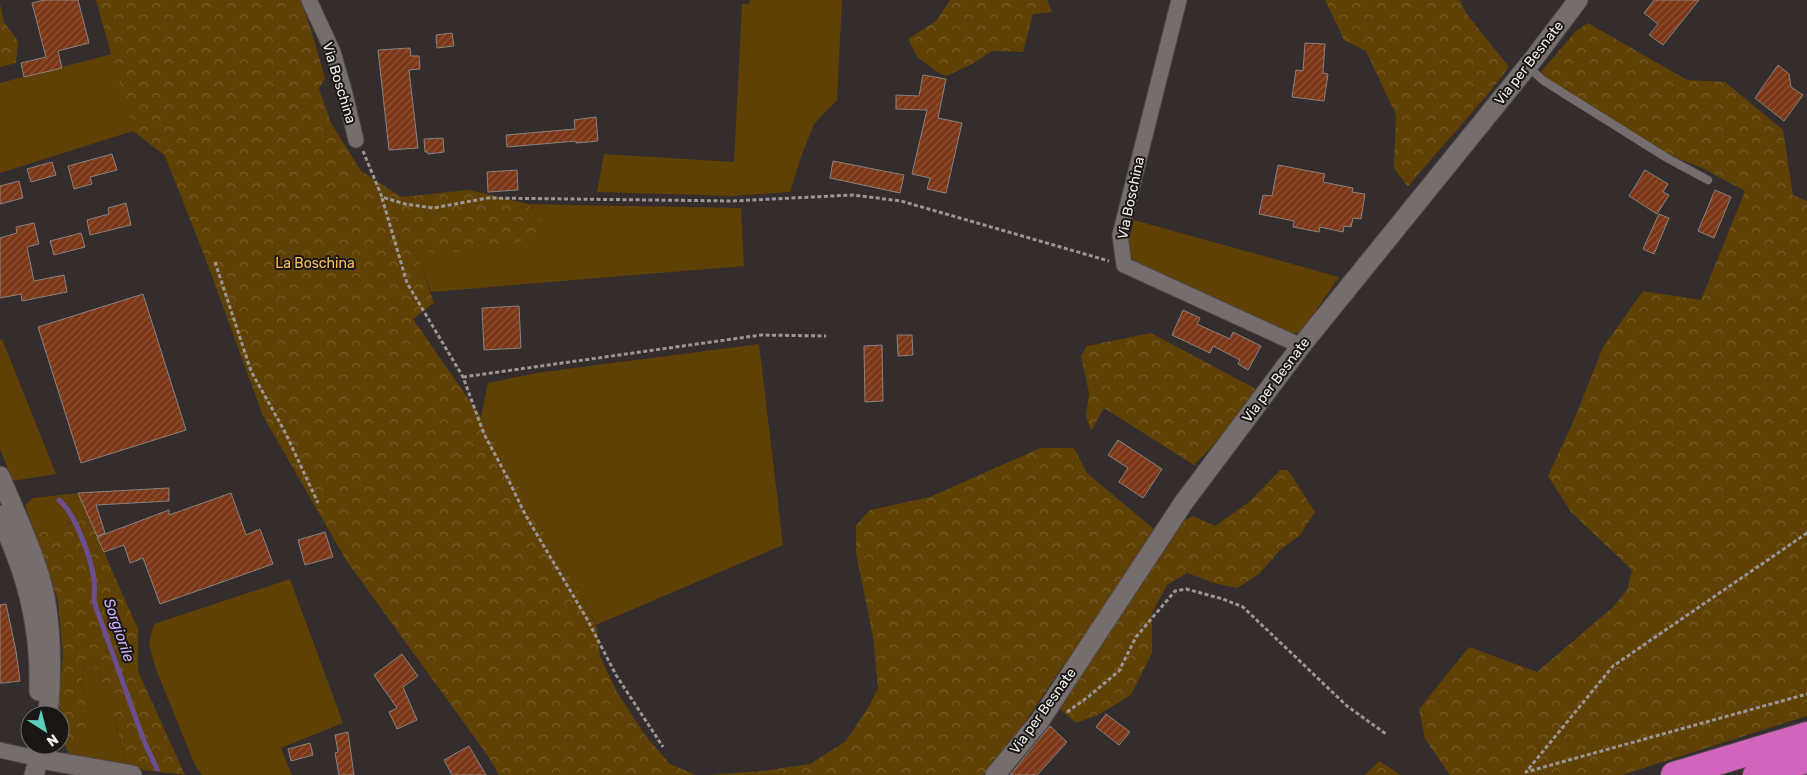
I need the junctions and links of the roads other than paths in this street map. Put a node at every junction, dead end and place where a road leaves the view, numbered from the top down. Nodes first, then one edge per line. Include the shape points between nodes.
1 (309, 0) edge
2 (1179, 0) edge
3 (1578, 0) edge
4 (1527, 66) junction
5 (356, 140) road end
6 (1708, 180) dead end
7 (1301, 346) junction
8 (0, 476) edge
9 (0, 515) edge
10 (38, 705) edge
11 (49, 705) edge
12 (1807, 735) edge
13 (0, 750) edge
14 (39, 756) edge
15 (1807, 760) edge
16 (132, 775) edge
17 (995, 775) edge
18 (1674, 775) edge
19 (1756, 775) edge

1 - 5 street, Via Boschina via 333,52
2 - 7 street, Via Boschina via 1120,235 1124,265
3 - 4 street, Via per Besnate
4 - 6 lane via 1544,81
4 - 7 street, Via per Besnate
7 - 17 street, Via per Besnate via 1184,502 1043,714
8 - 11 street via 35,564 44,597 52,648
9 - 10 street via 30,600 37,649
12 - 18 highway
13 - 14 street
14 - 16 street
15 - 19 highway

